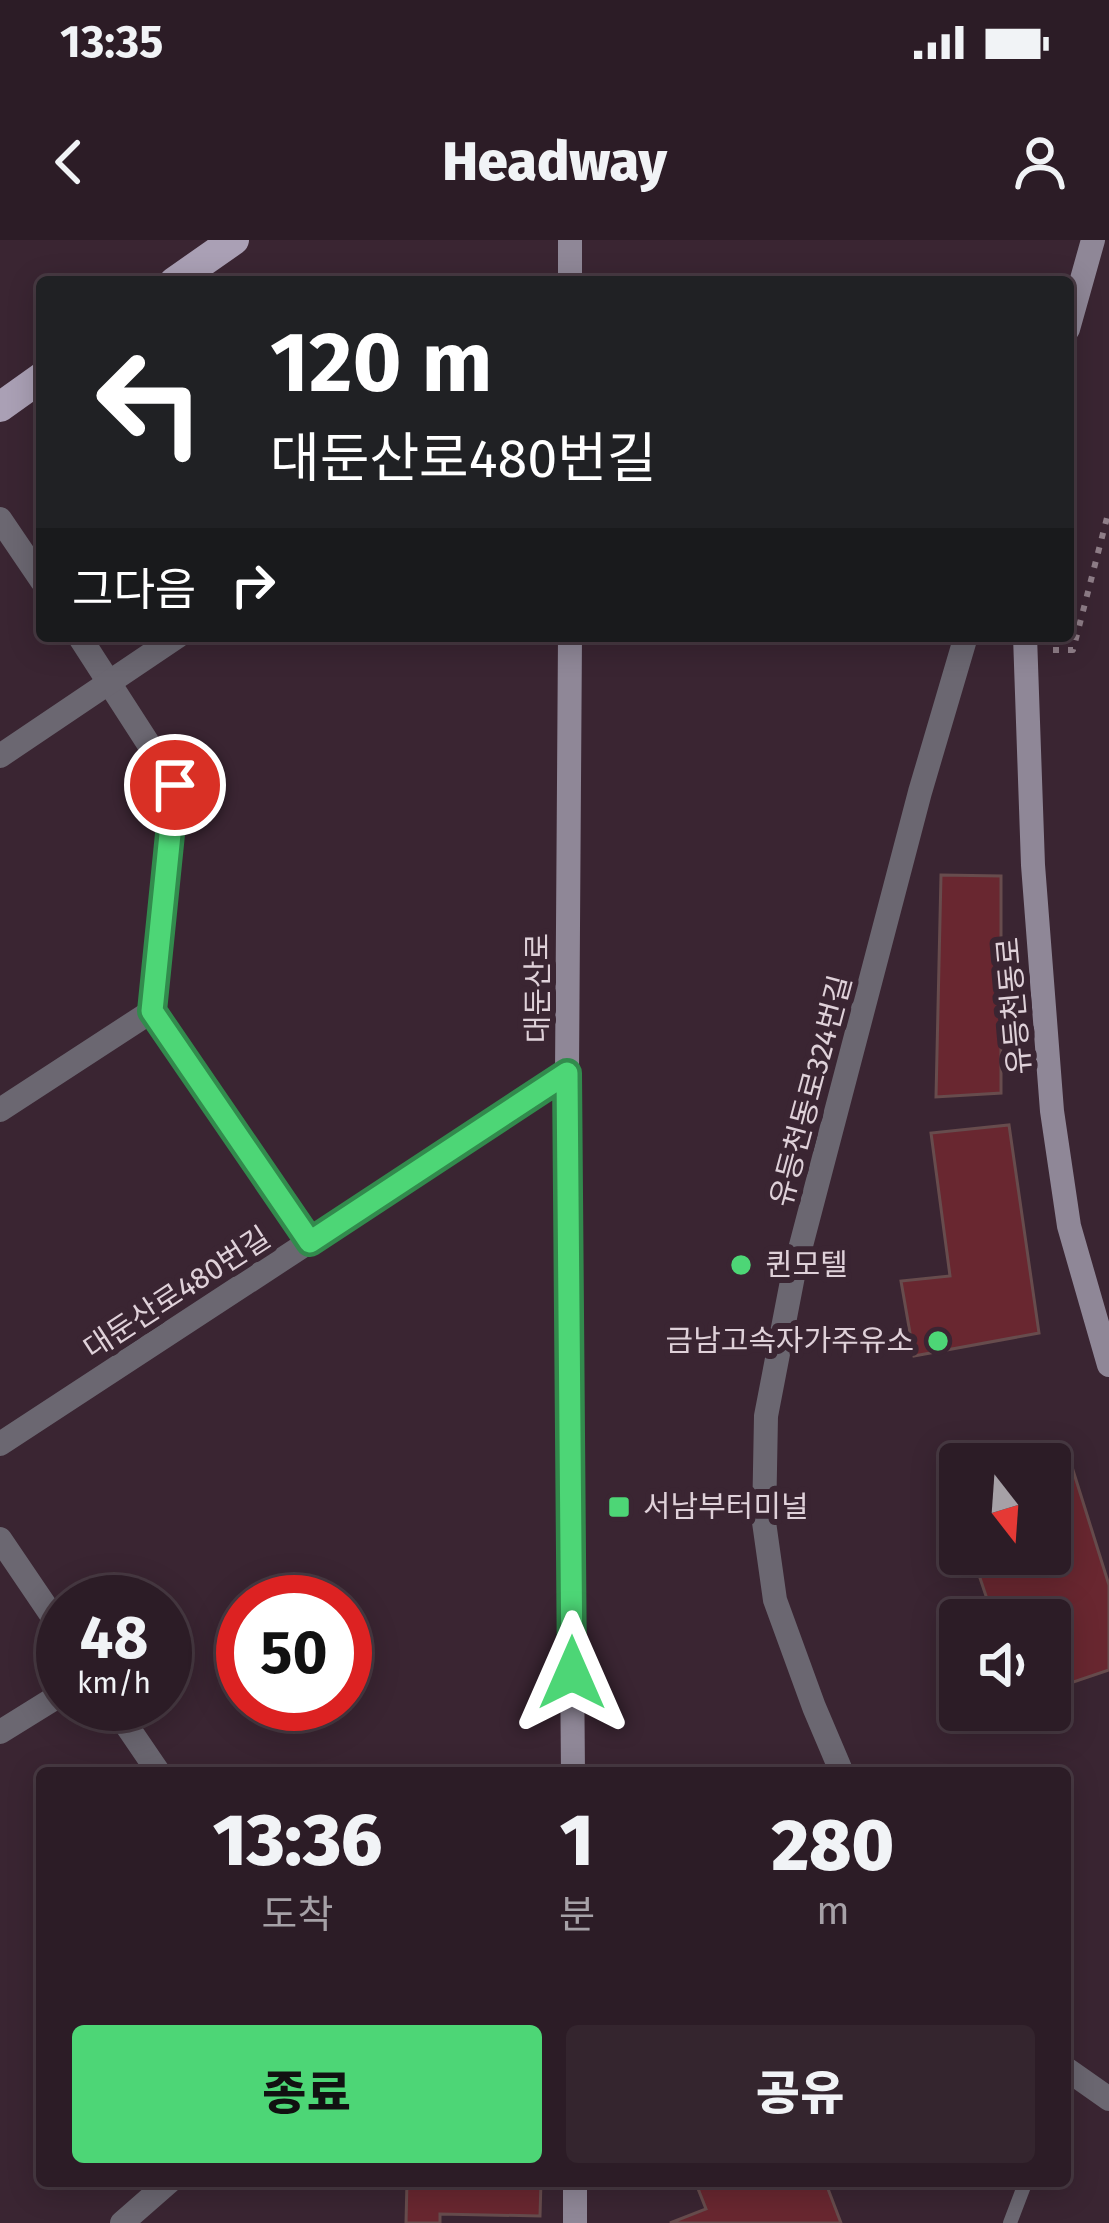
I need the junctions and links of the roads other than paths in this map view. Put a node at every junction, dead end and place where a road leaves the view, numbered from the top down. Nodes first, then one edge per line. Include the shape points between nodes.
1 (234, 240) edge
2 (570, 240) edge
3 (1093, 240) edge
4 (183, 276) edge
5 (570, 276) edge
6 (1074, 307) edge
7 (36, 381) edge
8 (0, 407) edge
9 (0, 519) edge
10 (36, 572) edge
11 (83, 642) edge
12 (169, 642) edge
13 (570, 642) edge
14 (964, 642) edge
15 (1025, 643) edge
16 (110, 682) junction
17 (0, 757) edge
18 (152, 1011) junction
19 (567, 1073) junction
20 (0, 1110) edge
21 (310, 1242) junction
22 (1109, 1365) edge
23 (0, 1444) edge
24 (0, 1539) edge
25 (36, 1592) edge
26 (36, 1710) edge
27 (130, 1731) edge
28 (0, 1732) edge
29 (155, 1767) edge
30 (573, 1767) edge
31 (839, 1767) edge
32 (1071, 2073) edge
33 (1109, 2099) edge
34 (163, 2187) edge
35 (575, 2187) edge
36 (1024, 2187) edge
37 (122, 2223) edge
38 (575, 2223) edge
39 (1010, 2223) edge

1 - 4 main road
2 - 5 main road
3 - 6 main road
7 - 8 main road
9 - 10 street
11 - 16 street
12 - 16 street
13 - 19 main road, 대둔산로
14 - 31 street, 유등천동로324번길 via 793,1276 766,1416 764,1522 775,1600
15 - 22 main road, 유등천동로 via 1052,1111 1070,1226
16 - 17 street
16 - 18 street via 175,785
18 - 20 street
18 - 21 street
19 - 21 street, 대둔산로480번길
19 - 30 main road, 대둔산로
21 - 23 street, 대둔산로480번길
24 - 25 street
26 - 28 street
27 - 29 street
32 - 33 street
34 - 37 street
35 - 38 main road
36 - 39 lane

